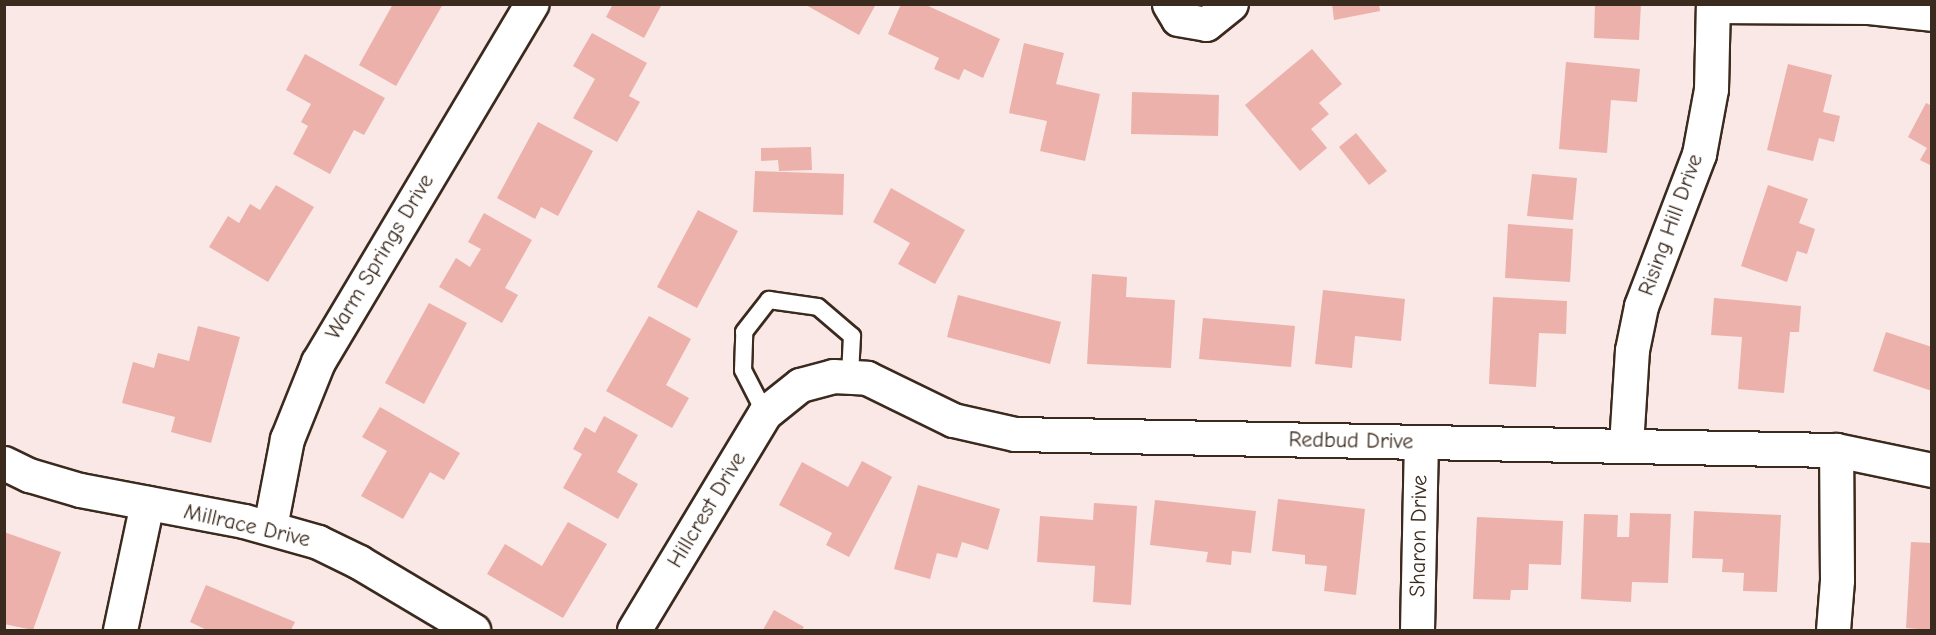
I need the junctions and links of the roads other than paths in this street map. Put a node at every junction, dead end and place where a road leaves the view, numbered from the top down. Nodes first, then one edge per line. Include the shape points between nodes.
1 (531, 4) edge
2 (1169, 4) edge
3 (1232, 4) edge
4 (1713, 5) edge
5 (1932, 14) edge
6 (850, 376) junction
7 (774, 404) junction
8 (1421, 442) junction
9 (1626, 445) junction
10 (1836, 450) junction
11 (4, 463) edge
12 (1932, 470) edge
13 (147, 503) junction
14 (270, 527) junction
15 (120, 630) edge
16 (473, 630) edge
17 (634, 630) edge
18 (1417, 630) edge
19 (1833, 630) edge

1 - 14 street, Warm Springs Drive via 318,362 287,439
2 - 3 street via 1178,19 1206,24
4 - 5 street via 1869,6
4 - 9 street, Rising Hill Drive via 1711,89 1699,153 1641,306 1632,350
6 - 7 street, Redbud Drive via 816,379
6 - 7 lane via 852,336 818,307 769,300 744,332 743,370
6 - 8 street, Redbud Drive via 882,384 953,420 1015,434
7 - 17 street, Hillcrest Drive
8 - 9 street, Redbud Drive
8 - 18 street, Sharon Drive
9 - 10 street, Redbud Drive
10 - 12 street, Redbud Drive
10 - 19 street via 1837,580
11 - 13 street, Millrace Drive via 80,490
13 - 14 street, Millrace Drive
13 - 15 street
14 - 16 street, Millrace Drive via 359,562

